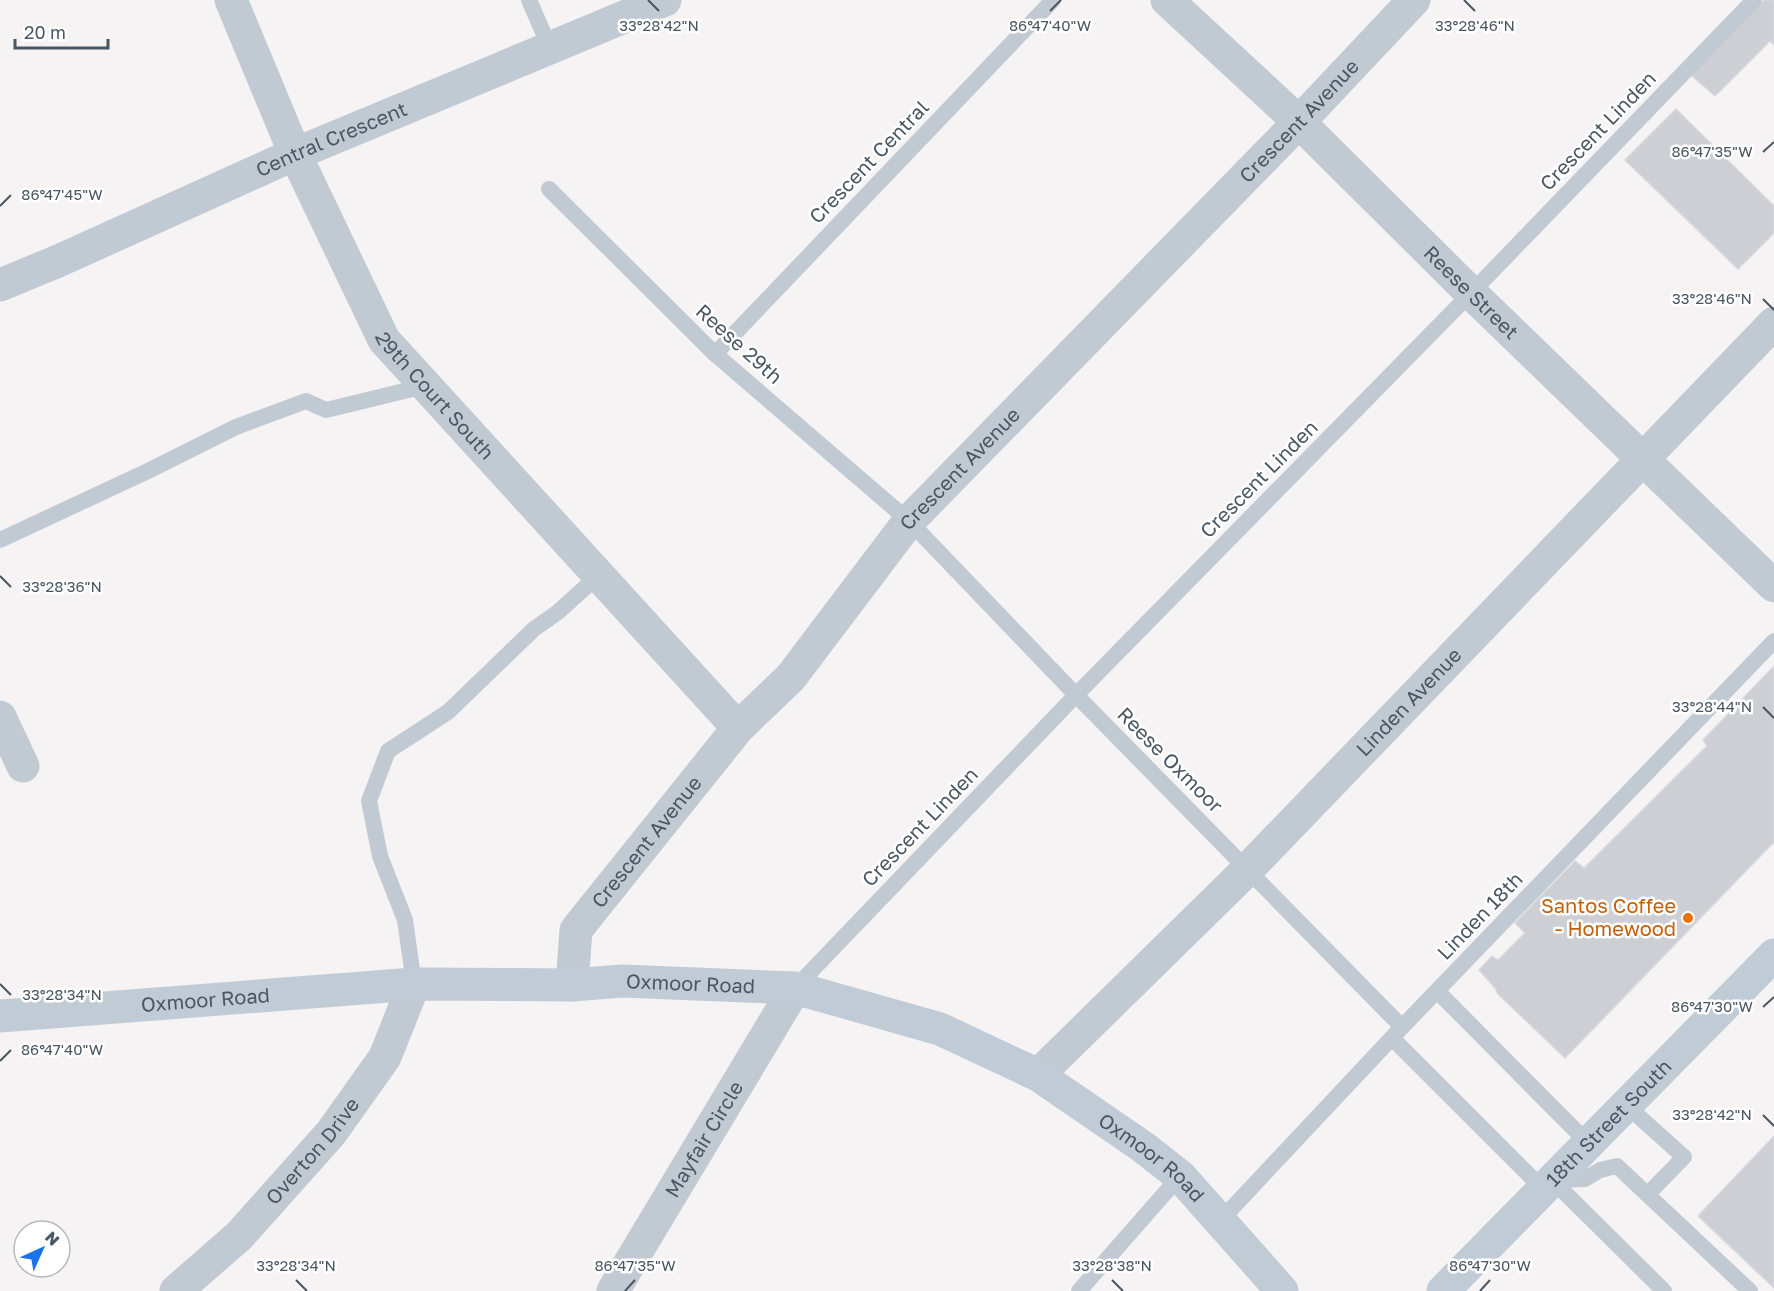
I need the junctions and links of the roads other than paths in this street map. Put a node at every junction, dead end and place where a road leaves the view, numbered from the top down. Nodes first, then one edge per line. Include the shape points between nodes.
1 (231, 0) edge
2 (529, 0) edge
3 (664, 0) edge
4 (1053, 0) edge
5 (1167, 0) edge
6 (1414, 0) edge
7 (1743, 4) edge
8 (550, 48) junction
9 (1299, 122) junction
10 (295, 154) junction
11 (549, 189) dead end
12 (0, 285) edge
13 (1471, 293) junction
14 (1774, 323) edge
15 (715, 354) junction
16 (425, 386) junction
17 (1644, 460) junction
18 (909, 521) junction
19 (0, 540) edge
20 (599, 575) junction
21 (1774, 586) edge
22 (1774, 641) edge
23 (1076, 695) junction
24 (0, 717) edge
25 (738, 728) junction
26 (23, 766) dead end
27 (1248, 869) junction
28 (1774, 955) edge
29 (414, 984) junction
30 (572, 985) junction
31 (795, 988) junction
32 (1437, 991) junction
33 (0, 1016) edge
34 (1397, 1033) junction
35 (1038, 1075) junction
36 (1626, 1105) junction
37 (1588, 1143) junction
38 (1180, 1176) junction
39 (1547, 1185) junction
40 (1648, 1194) junction
41 (1219, 1222) junction
42 (176, 1291) edge
43 (613, 1291) edge
44 (1079, 1291) edge
45 (1282, 1291) edge
46 (1443, 1291) edge
47 (1664, 1291) edge
48 (1750, 1291) edge

1 - 10 street, 29th Court South
2 - 8 lane
3 - 8 street, Central Crescent
4 - 15 lane, Crescent Central
5 - 9 street, Reese Street
6 - 9 street, Crescent Avenue
7 - 13 lane, Crescent Linden
8 - 10 street, Central Crescent
9 - 13 street, Reese Street
9 - 18 street, Crescent Avenue
10 - 12 street, Central Crescent
10 - 16 street, 29th Court South via 384,340
11 - 15 lane, Reese 29th
13 - 17 street, Reese Street
13 - 23 lane, Crescent Linden
14 - 17 street, Linden Avenue
15 - 18 lane, Reese 29th
16 - 19 lane via 326,410 306,401 236,428
16 - 20 street, 29th Court South
17 - 21 street, Reese Street
17 - 27 street, Linden Avenue
18 - 23 lane, Reese Oxmoor
18 - 25 street, Crescent Avenue via 791,676
20 - 25 street, 29th Court South
20 - 29 lane via 534,629 448,712 388,751 369,801 380,856 405,920
22 - 32 lane, Linden 18th
23 - 27 lane, Reese Oxmoor
23 - 31 lane, Crescent Linden
24 - 26 street
25 - 30 street, Crescent Avenue via 576,930
27 - 34 lane, Reese Oxmoor
27 - 35 street, Linden Avenue
28 - 36 main road, 18th Street South
29 - 30 main road, Oxmoor Road
29 - 33 main road, Oxmoor Road
29 - 42 street, Overton Drive via 385,1057 332,1133 239,1236
30 - 31 main road, Oxmoor Road via 622,981
31 - 35 main road, Oxmoor Road via 940,1029
31 - 43 street, Mayfair Circle
32 - 34 lane, Linden 18th
32 - 37 lane
34 - 39 lane, Reese Oxmoor
34 - 41 lane, Linden 18th
35 - 38 main road, Oxmoor Road
36 - 37 main road, 18th Street South
36 - 40 lane via 1684,1158
37 - 39 main road, 18th Street South
38 - 41 main road, Oxmoor Road
38 - 44 lane
39 - 40 lane via 1585,1179 1617,1166
39 - 46 main road, 18th Street South
39 - 47 lane, Reese Oxmoor
40 - 48 lane
41 - 45 main road, Oxmoor Road

